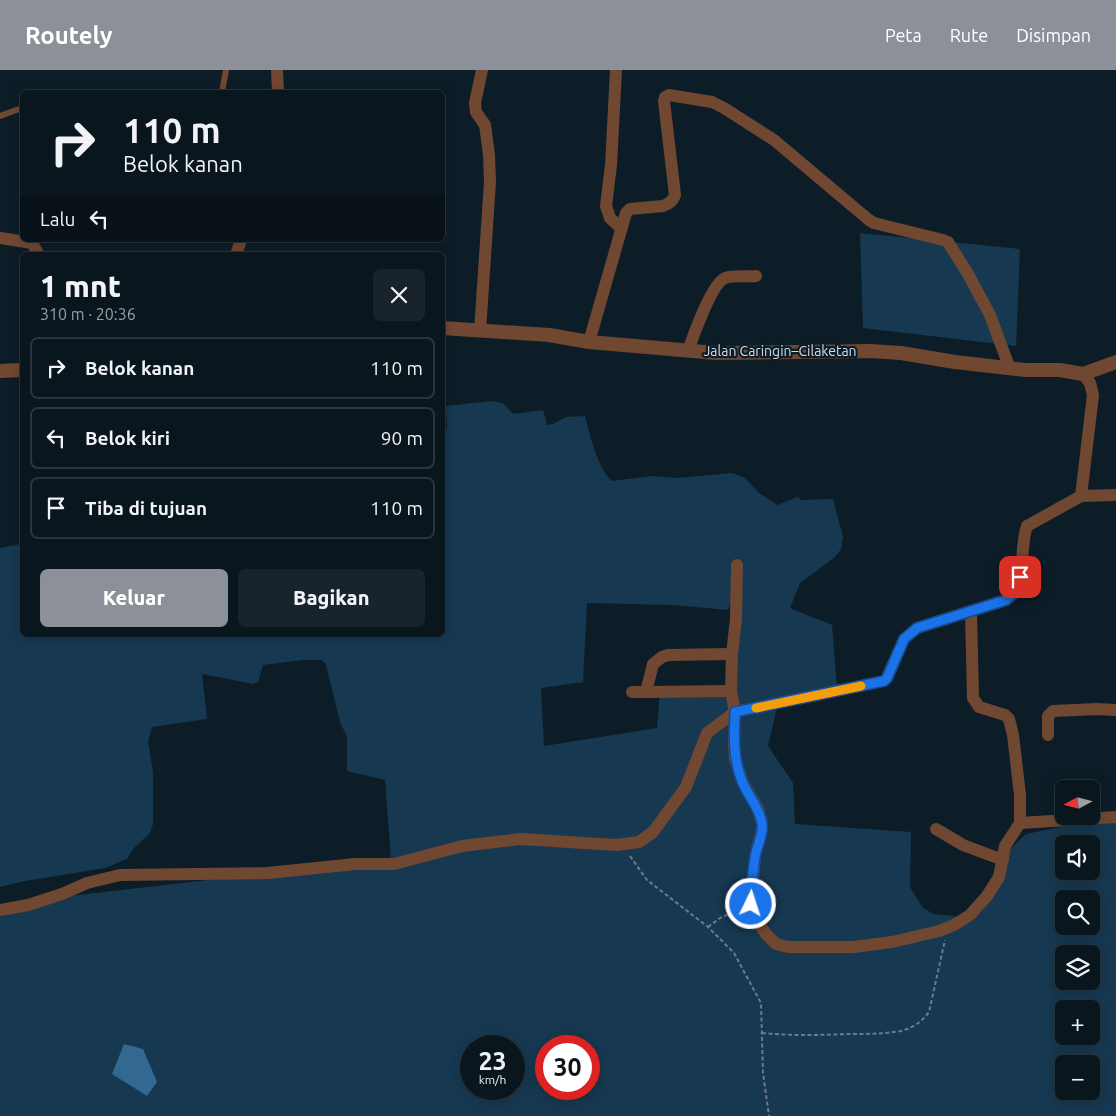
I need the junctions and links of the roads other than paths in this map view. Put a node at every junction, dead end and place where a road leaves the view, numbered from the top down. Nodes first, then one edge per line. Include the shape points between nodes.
1 (226, 70) edge
2 (277, 70) edge
3 (482, 70) edge
4 (616, 70) edge
5 (222, 90) edge
6 (278, 90) edge
7 (20, 109) edge
8 (0, 116) edge
9 (621, 228) junction
10 (0, 238) edge
11 (20, 241) edge
12 (26, 242) edge
13 (37, 252) edge
14 (756, 276) dead end
15 (445, 328) edge
16 (480, 331) junction
17 (589, 342) junction
18 (688, 351) junction
19 (1116, 362) edge
20 (1010, 368) junction
21 (20, 370) edge
22 (0, 371) edge
23 (1083, 374) junction
24 (1116, 495) edge
25 (1081, 496) junction
26 (737, 564) dead end
27 (971, 612) junction
28 (732, 654) junction
29 (731, 691) junction
30 (632, 692) dead end
31 (646, 692) junction
32 (1116, 710) edge
33 (735, 712) junction
34 (1048, 735) dead end
35 (1116, 817) edge
36 (1020, 822) junction
37 (936, 829) dead end
38 (1003, 860) junction
39 (0, 910) edge

1 - 5 lane
2 - 6 street
3 - 16 street via 475,103 476,112 485,125 490,182
4 - 9 street via 606,206 610,218
7 - 8 lane
9 - 17 street
9 - 20 street via 630,209 663,206 674,199 665,97 712,102 774,140 874,223 948,242 990,315
10 - 11 street
12 - 13 street via 32,243
14 - 18 street via 725,278 718,284
15 - 16 street, Jalan Caringin–Cilaketan
16 - 17 street, Jalan Caringin–Cilaketan via 549,334
17 - 18 street, Jalan Caringin–Cilaketan
18 - 20 street, Jalan Caringin–Cilaketan via 870,351
19 - 23 street, Jalan Caringin–Cilaketan
20 - 23 street, Jalan Caringin–Cilaketan
21 - 22 street
23 - 25 street via 1093,395
24 - 25 street
25 - 27 street via 1027,526 1016,591 1006,600
26 - 28 street
27 - 33 street via 917,628 909,634 884,681
27 - 36 street via 973,698 980,707 1005,714 1010,719 1020,795
28 - 29 street
28 - 31 street via 662,657 653,664
29 - 31 street
29 - 33 street
30 - 31 street
32 - 34 street via 1053,711 1048,716
33 - 38 street via 735,759 762,823 751,904 758,922 776,944 788,947 854,947 939,931 970,915 999,877
33 - 39 street via 707,733 686,787 653,832 639,842 616,845 521,839 462,846 394,864 355,864 268,873 120,874 28,905
35 - 36 street
36 - 38 street via 1006,846
37 - 38 street via 963,845

